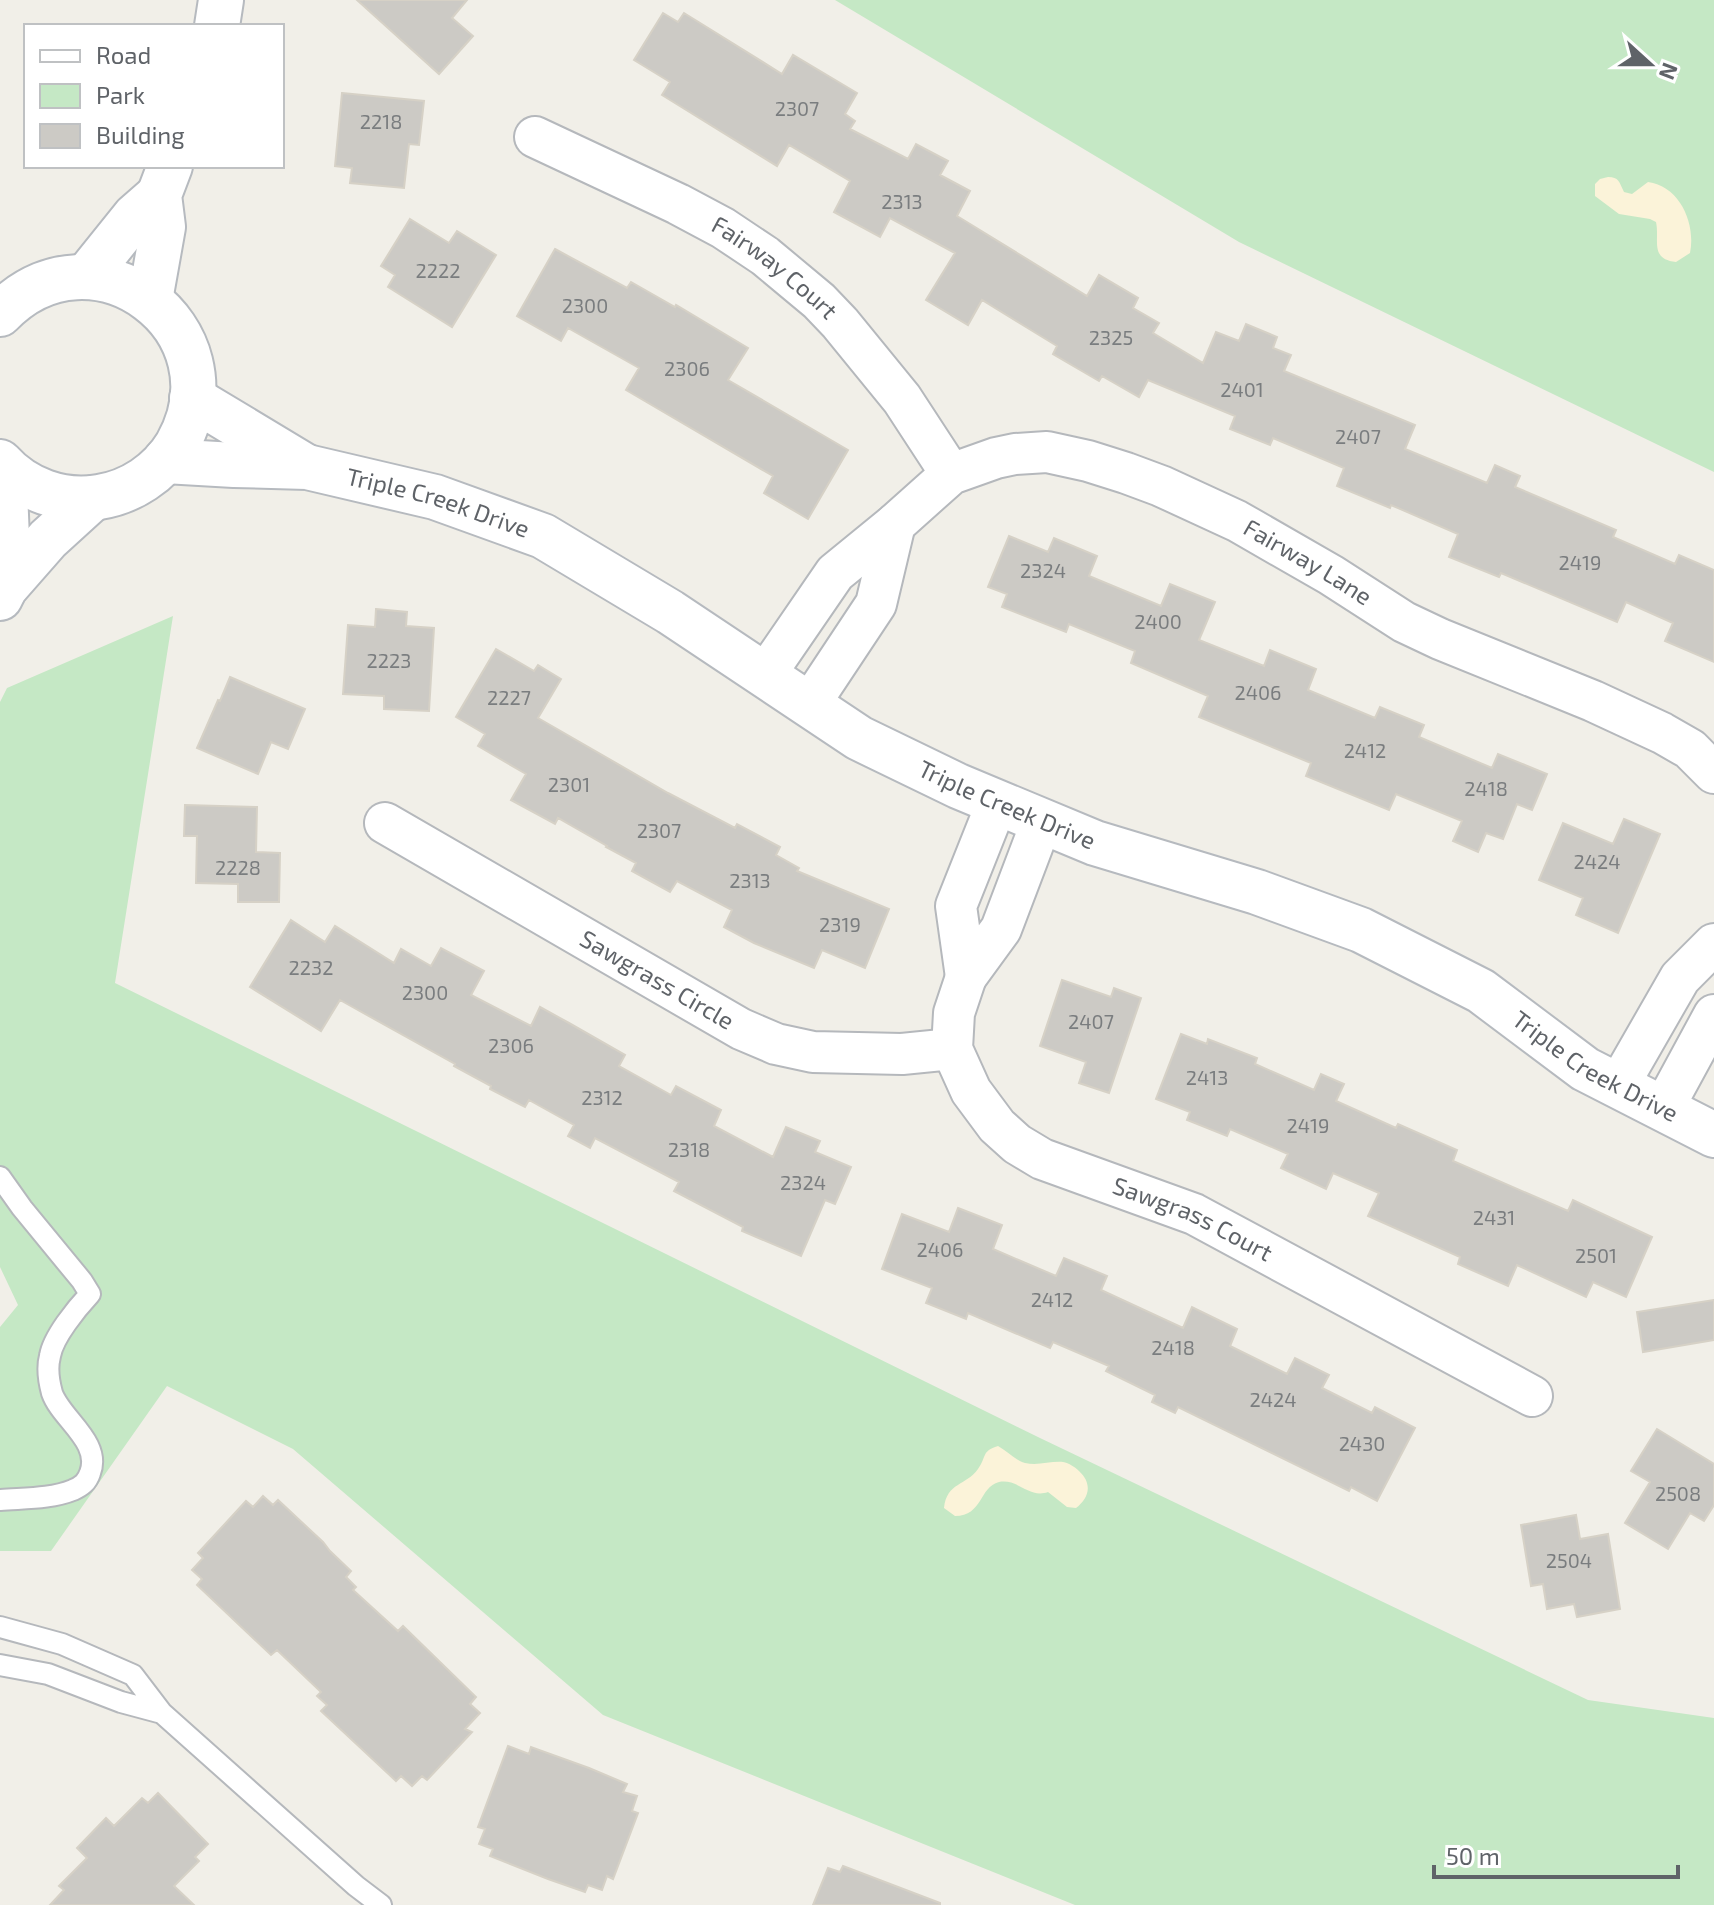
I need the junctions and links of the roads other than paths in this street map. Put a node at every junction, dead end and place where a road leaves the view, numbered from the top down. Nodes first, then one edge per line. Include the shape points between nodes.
1 (221, 0) edge
2 (217, 24) edge
3 (535, 137) dead end
4 (164, 180) edge
5 (86, 277) junction
6 (150, 300) junction
7 (0, 314) edge
8 (192, 398) junction
9 (165, 461) junction
10 (2, 464) edge
11 (307, 467) junction
12 (951, 474) junction
13 (93, 498) junction
14 (895, 524) junction
15 (2, 593) edge
16 (765, 675) junction
17 (809, 705) junction
18 (1714, 773) edge
19 (997, 803) junction
20 (1042, 821) junction
21 (385, 823) dead end
22 (1714, 944) edge
23 (966, 977) junction
24 (1714, 1015) edge
25 (952, 1049) junction
26 (1618, 1086) junction
27 (1663, 1109) junction
28 (1714, 1135) edge
29 (0, 1177) edge
30 (1532, 1396) dead end
31 (0, 1500) edge
32 (0, 1627) edge
33 (84, 1653) junction
34 (0, 1665) edge
35 (72, 1683) junction
36 (162, 1713) junction
37 (381, 1905) edge

1 - 2 street
3 - 12 street, Fairway Court via 678,204 765,256 849,334 902,399
4 - 5 street
4 - 6 street via 163,227
5 - 6 street via 126,285
5 - 7 street via 58,279 32,289
6 - 8 street via 184,343 192,370
8 - 9 street via 187,425
8 - 11 street, Triple Creek Drive
9 - 11 street, Triple Creek Drive
9 - 13 street via 132,487
10 - 13 street via 26,484 51,494
10 - 15 street via 7,539
11 - 16 street, Triple Creek Drive via 435,497 543,536
12 - 14 street, Fairway Lane
12 - 18 street, Fairway Lane via 996,458 1047,452 1161,486 1237,521 1404,622 1662,733 1690,749
13 - 15 street via 48,539
14 - 16 street, Fairway Lane via 835,573
14 - 17 street via 876,604
16 - 17 street, Triple Creek Drive
17 - 19 street, Triple Creek Drive via 859,738
19 - 20 street, Triple Creek Drive
19 - 23 street, Sawgrass Court via 956,906
20 - 23 street, Sawgrass Court via 1001,929
20 - 26 street, Triple Creek Drive via 1361,930 1481,991 1585,1069
21 - 25 street, Sawgrass Circle via 741,1029 776,1044 813,1052
22 - 26 street via 1680,978
23 - 25 street, Sawgrass Court via 954,1013
24 - 27 street
25 - 30 street, Sawgrass Court via 971,1091 997,1126 1042,1159 1194,1214
26 - 27 street, Triple Creek Drive
27 - 28 street, Triple Creek Drive
29 - 31 lane via 90,1294 56,1341 49,1370 53,1394 83,1437 93,1463 83,1485 71,1491
32 - 33 lane
33 - 35 lane
33 - 36 lane via 133,1675
34 - 35 lane
35 - 36 lane
36 - 37 lane

